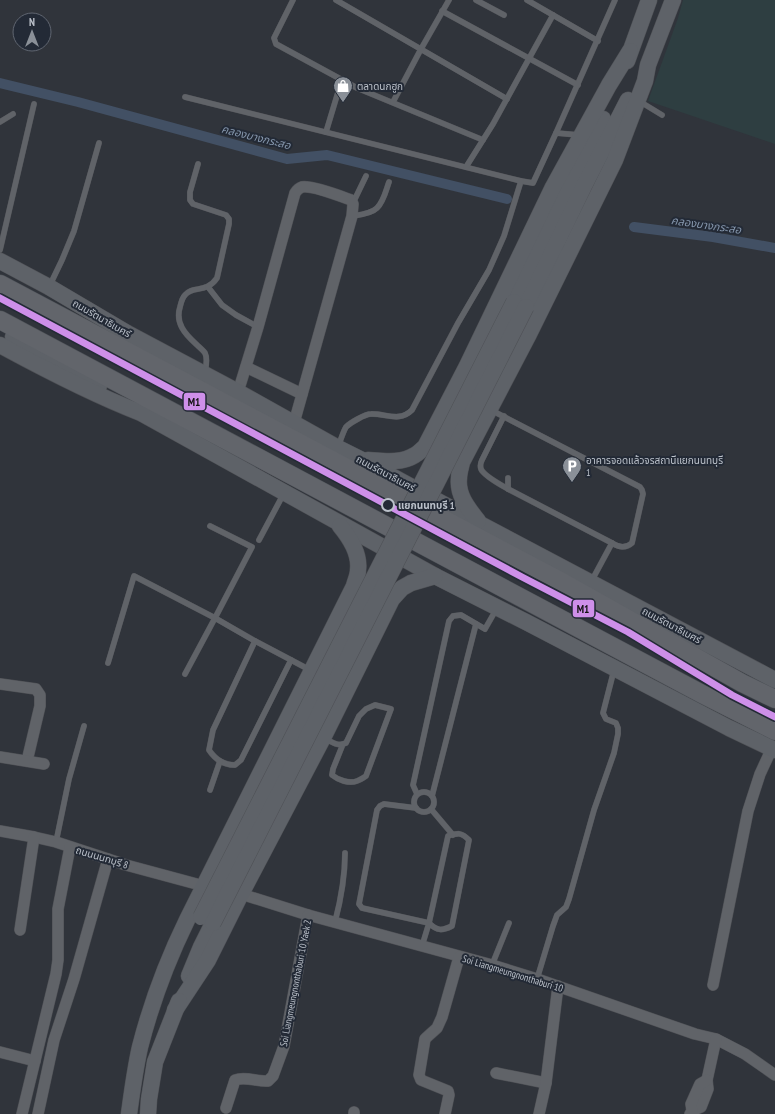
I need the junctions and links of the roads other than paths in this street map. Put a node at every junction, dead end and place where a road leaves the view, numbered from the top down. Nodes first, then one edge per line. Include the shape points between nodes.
1 (293, 0) edge
2 (336, 0) edge
3 (449, 0) edge
4 (476, 0) edge
5 (527, 0) edge
6 (615, 0) edge
7 (649, 0) edge
8 (673, 0) edge
9 (442, 11) junction
10 (504, 15) dead end
11 (553, 15) junction
12 (598, 41) junction
13 (421, 48) junction
14 (630, 51) junction
15 (529, 60) junction
16 (648, 66) junction
17 (342, 79) junction
18 (578, 85) junction
19 (185, 97) dead end
20 (507, 99) junction
21 (638, 100) junction
22 (393, 102) junction
23 (34, 104) dead end
24 (13, 114) dead end
25 (662, 115) dead end
26 (0, 122) edge
27 (326, 132) junction
28 (556, 133) junction
29 (582, 135) junction
30 (483, 140) junction
31 (99, 143) dead end
32 (198, 164) dead end
33 (466, 167) junction
34 (366, 176) dead end
35 (521, 181) junction
36 (389, 182) dead end
37 (353, 204) junction
38 (352, 216) junction
39 (0, 250) edge
40 (0, 261) edge
41 (0, 273) edge
42 (0, 284) edge
43 (208, 287) junction
44 (54, 298) junction
45 (520, 305) junction
46 (0, 320) edge
47 (74, 324) junction
48 (258, 327) junction
49 (0, 342) edge
50 (246, 367) junction
51 (205, 374) junction
52 (238, 392) junction
53 (302, 394) junction
54 (141, 413) junction
55 (496, 413) junction
56 (294, 423) junction
57 (425, 447) junction
58 (338, 448) junction
59 (362, 460) junction
60 (462, 462) junction
61 (508, 478) dead end
62 (508, 489) junction
63 (284, 492) junction
64 (339, 523) junction
65 (480, 524) junction
66 (210, 526) dead end
67 (259, 540) dead end
68 (612, 544) junction
69 (435, 576) junction
70 (591, 582) junction
71 (354, 586) junction
72 (392, 599) junction
73 (497, 607) junction
74 (215, 618) junction
75 (476, 624) junction
76 (255, 642) junction
77 (291, 660) junction
78 (108, 664) dead end
79 (615, 668) junction
80 (312, 672) junction
81 (185, 674) dead end
82 (775, 680) edge
83 (0, 684) edge
84 (775, 699) edge
85 (84, 726) dead end
86 (323, 738) junction
87 (774, 743) edge
88 (343, 744) junction
89 (0, 757) edge
90 (27, 761) junction
91 (220, 761) junction
92 (44, 764) dead end
93 (210, 790) dead end
94 (417, 794) junction
95 (432, 796) junction
96 (416, 808) junction
97 (431, 809) junction
98 (0, 831) edge
99 (453, 835) junction
100 (34, 837) junction
101 (56, 842) junction
102 (70, 847) junction
103 (345, 853) dead end
104 (108, 859) junction
105 (204, 886) junction
106 (241, 894) junction
107 (308, 915) junction
108 (207, 920) junction
109 (335, 922) junction
110 (429, 923) junction
111 (509, 923) dead end
112 (20, 930) dead end
113 (422, 946) junction
114 (459, 957) junction
115 (492, 965) junction
116 (537, 979) junction
117 (713, 985) dead end
118 (558, 986) junction
119 (152, 1009) junction
120 (175, 1010) junction
121 (716, 1039) junction
122 (0, 1052) edge
123 (35, 1061) junction
124 (496, 1073) dead end
125 (775, 1076) edge
126 (546, 1084) junction
127 (226, 1108) dead end
128 (691, 1113) edge
129 (22, 1114) edge
130 (38, 1114) edge
131 (130, 1114) edge
132 (148, 1114) edge
133 (445, 1114) edge
134 (539, 1114) edge

1 - 17 lane via 274,41
2 - 13 lane
3 - 9 lane
4 - 10 lane
5 - 11 lane
6 - 12 lane
7 - 14 main road
8 - 16 main road
9 - 13 lane
9 - 15 lane
11 - 12 lane
11 - 15 lane
12 - 18 lane
13 - 20 lane
13 - 22 lane
14 - 29 main road
14 - 45 main road via 622,77
15 - 18 lane
15 - 20 lane
16 - 21 main road
16 - 45 main road via 628,99
17 - 22 lane
17 - 27 lane
18 - 28 lane
19 - 27 lane
20 - 30 lane
21 - 25 lane
21 - 55 main road via 615,160 529,334
22 - 30 lane
23 - 39 lane
24 - 26 lane
27 - 33 lane
28 - 29 lane
28 - 35 lane via 533,183
29 - 57 main road via 553,187
30 - 33 lane
31 - 44 lane via 74,231 62,260
32 - 43 lane via 190,200 193,204 229,219 216,278
33 - 35 lane
34 - 37 lane
35 - 58 lane via 504,236 489,270 412,410 407,415 391,417 370,414 357,419 346,427
36 - 38 lane via 384,198 376,209
37 - 38 street
37 - 48 street via 351,200 311,187 298,189
38 - 53 street
40 - 44 main road
41 - 44 main road
42 - 47 main road, ถนนรัตนาธิเบศร์
43 - 48 lane via 222,305
43 - 51 lane via 184,295 178,312 180,325 187,336 206,355
44 - 47 main road
44 - 51 main road, ถนนรัตนาธิเบศร์ via 101,325 127,333
45 - 108 main road, bridge
46 - 87 main road via 702,694
47 - 84 main road, ถนนรัตนาธิเบศร์ via 557,579
48 - 50 street
49 - 54 main road via 69,382
49 - 54 main road via 30,346
50 - 52 street
50 - 53 street
51 - 52 main road, ถนนรัตนาธิเบศร์
52 - 56 main road, ถนนรัตนาธิเบศร์
53 - 56 street
54 - 63 main road
55 - 60 main road
55 - 62 lane via 481,470
55 - 68 lane via 640,487 643,494 632,544 622,548
56 - 58 main road, ถนนรัตนาธิเบศร์
57 - 59 main road via 403,460
57 - 60 main road via 433,466 442,470 450,471
58 - 59 main road, ถนนรัตนาธิเบศร์
59 - 65 main road, ถนนรัตนาธิเบศร์
60 - 65 main road via 458,478 459,490
61 - 62 lane
62 - 68 lane via 599,534
63 - 64 main road
63 - 67 lane
64 - 69 main road
64 - 71 main road via 352,541 357,559 358,569
65 - 70 main road, ถนนรัตนาธิเบศร์
66 - 74 lane via 252,547
68 - 70 lane
69 - 72 main road via 411,583
69 - 73 main road
70 - 82 main road, ถนนรัตนาธิเบศร์
71 - 72 main road via 364,576 374,574 389,583
71 - 80 main road
72 - 86 main road
73 - 75 lane via 485,629
73 - 79 main road
74 - 76 lane
74 - 78 lane via 134,576
74 - 81 lane
75 - 94 lane via 461,615 453,616 449,621 413,785
75 - 95 lane
76 - 77 lane
76 - 91 lane via 213,730 209,750
77 - 80 lane
77 - 91 lane via 241,760 235,765
79 - 87 main road via 729,728
79 - 116 lane via 603,713 606,719 617,725 614,753 594,810 569,899 566,907 557,915
80 - 105 main road
83 - 90 street via 36,689 40,695 40,706
85 - 101 lane via 69,779
86 - 88 lane via 339,745
86 - 106 main road
87 - 117 street via 760,774 748,811
88 - 88 lane via 332,775 349,782 357,781 366,776 391,709 374,705 366,709 359,716 346,743
89 - 90 street
90 - 92 street
91 - 93 lane
94 - 95 lane via 427,792
94 - 96 lane via 414,800
95 - 97 lane via 434,803
96 - 97 lane via 425,812
96 - 110 lane via 384,804 377,810 359,904 362,908
97 - 99 lane
98 - 100 street, ถนนนนทบุรี 8
99 - 110 lane via 448,836
99 - 110 lane via 464,835 469,840 452,926 445,930 434,929
100 - 101 street, ถนนนนทบุรี 8
100 - 112 street
101 - 102 street, ถนนนนทบุรี 8
102 - 104 street, ถนนนนทบุรี 8
102 - 123 street via 58,908 56,974
103 - 109 lane via 344,882
104 - 105 street, ถนนนนทบุรี 8
104 - 130 street via 54,1040
105 - 119 main road via 172,952
106 - 107 street, Soi Liangmeungnonthaburi 10
106 - 120 main road via 208,960
107 - 109 street, Soi Liangmeungnonthaburi 10
107 - 127 street, Soi Liangmeungnonthaburi 10 Yaek 2 via 284,1046 273,1076 262,1082 240,1078 235,1080
108 - 119 main road via 188,944
108 - 120 main road via 201,946
109 - 113 street, Soi Liangmeungnonthaburi 10
110 - 113 lane
111 - 115 lane
113 - 114 street, Soi Liangmeungnonthaburi 10
114 - 115 street, Soi Liangmeungnonthaburi 10
114 - 133 street via 442,1017 437,1028 425,1039 419,1076 421,1080 448,1091
115 - 116 street, Soi Liangmeungnonthaburi 10
116 - 118 street, Soi Liangmeungnonthaburi 10
118 - 121 street, Soi Liangmeungnonthaburi 10
118 - 126 street
119 - 131 main road via 140,1048
120 - 132 main road via 156,1062
121 - 125 street, Soi Liangmeungnonthaburi 10 via 744,1054
121 - 128 street via 707,1080 708,1089 701,1107
122 - 123 street
123 - 129 street
124 - 126 street
126 - 134 street

